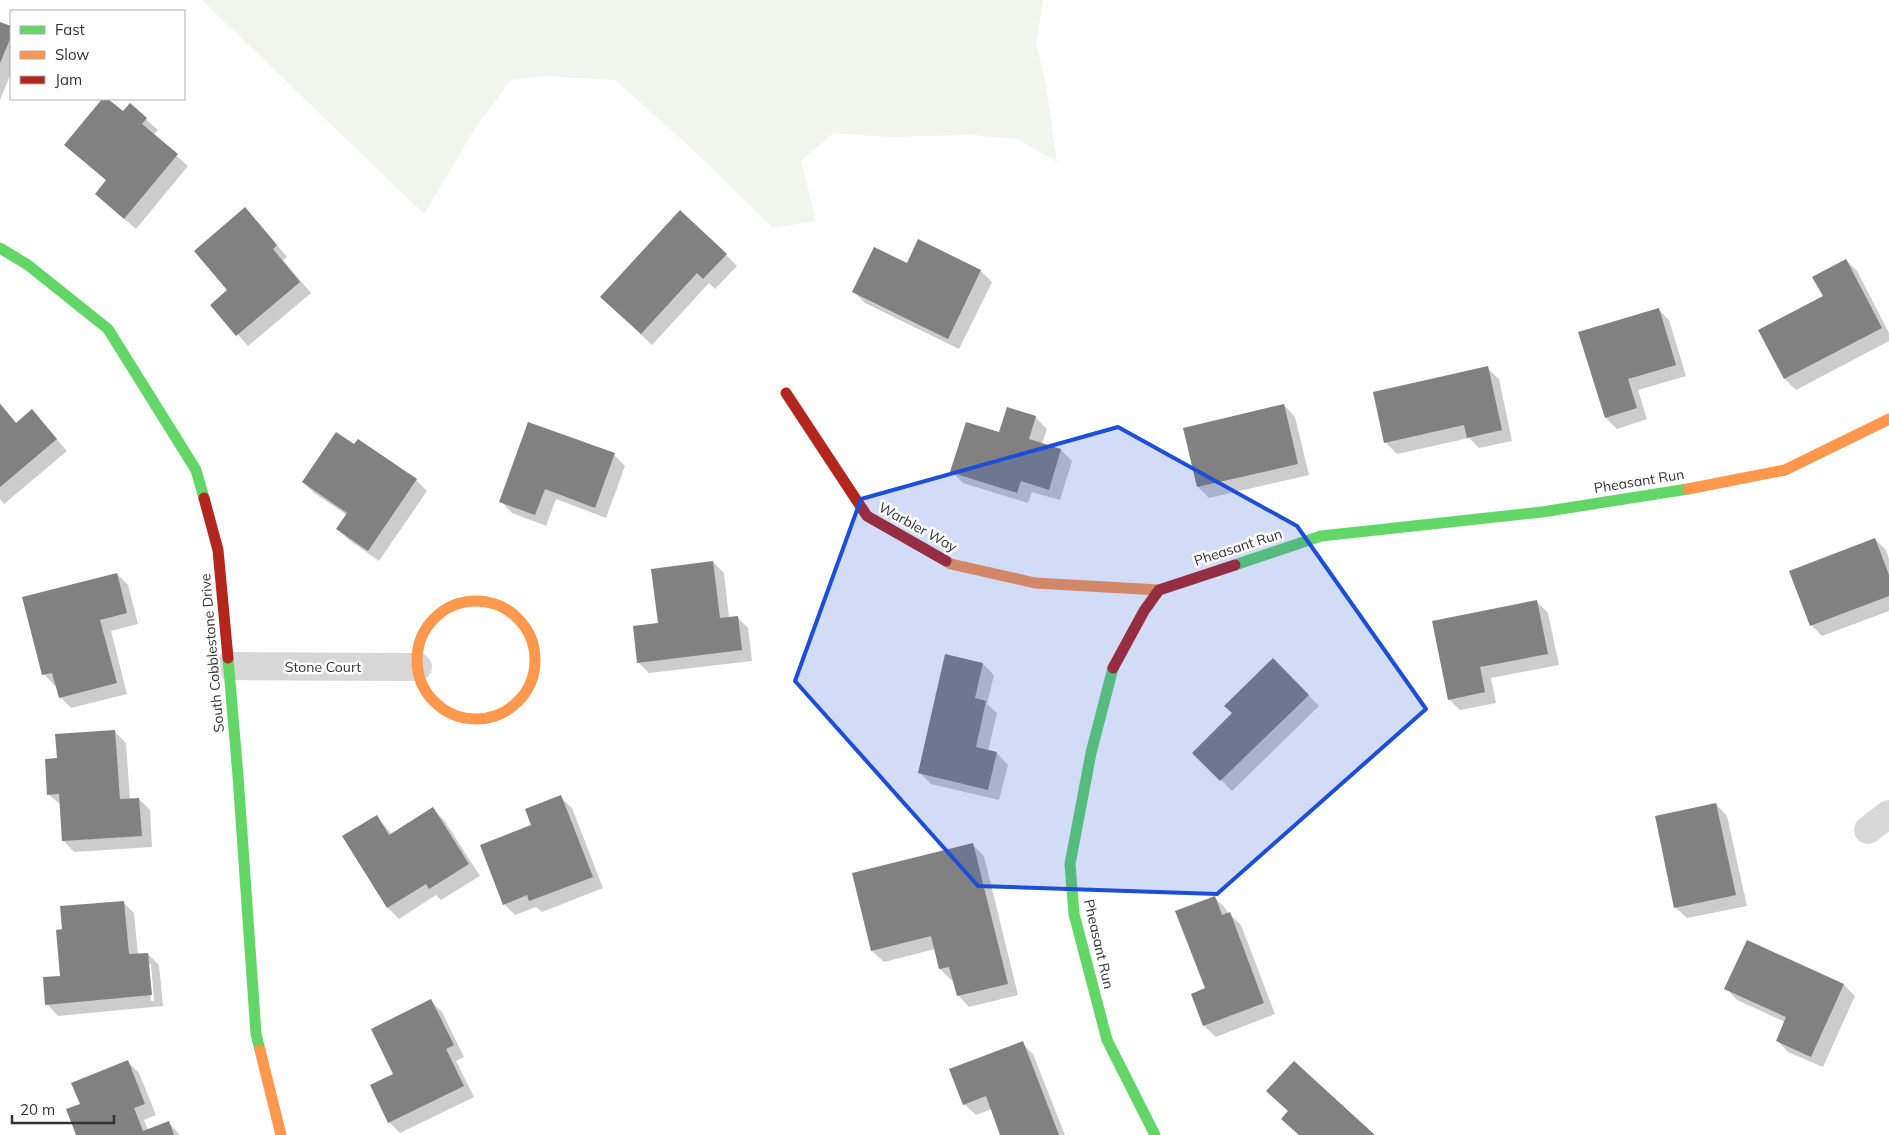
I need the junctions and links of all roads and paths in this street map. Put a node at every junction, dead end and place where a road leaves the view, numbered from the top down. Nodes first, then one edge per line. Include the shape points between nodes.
1 (0, 248) edge
2 (786, 393) dead end
3 (1889, 419) edge
4 (1159, 590) junction
5 (228, 666) junction
6 (418, 667) junction
7 (1889, 814) edge
8 (1868, 830) dead end
9 (281, 1135) edge
10 (1155, 1135) edge

1 - 5 street, South Cobblestone Drive via 28,265 108,329 196,470 218,550
2 - 4 street, Warbler Way via 866,516 951,564 1035,584
3 - 4 street, Pheasant Run via 1785,470 1708,486 1542,512 1321,536
4 - 10 street, Pheasant Run via 1114,666 1091,753 1070,864 1074,914 1107,1040
5 - 6 street, Stone Court
5 - 9 street, South Cobblestone Drive via 256,1034
6 - 6 street via 423,686 434,702 450,713 468,718 488,718 506,711 531,683 536,664 534,644 512,612 494,603 474,600 455,604 438,614 425,629 418,648
7 - 8 street

